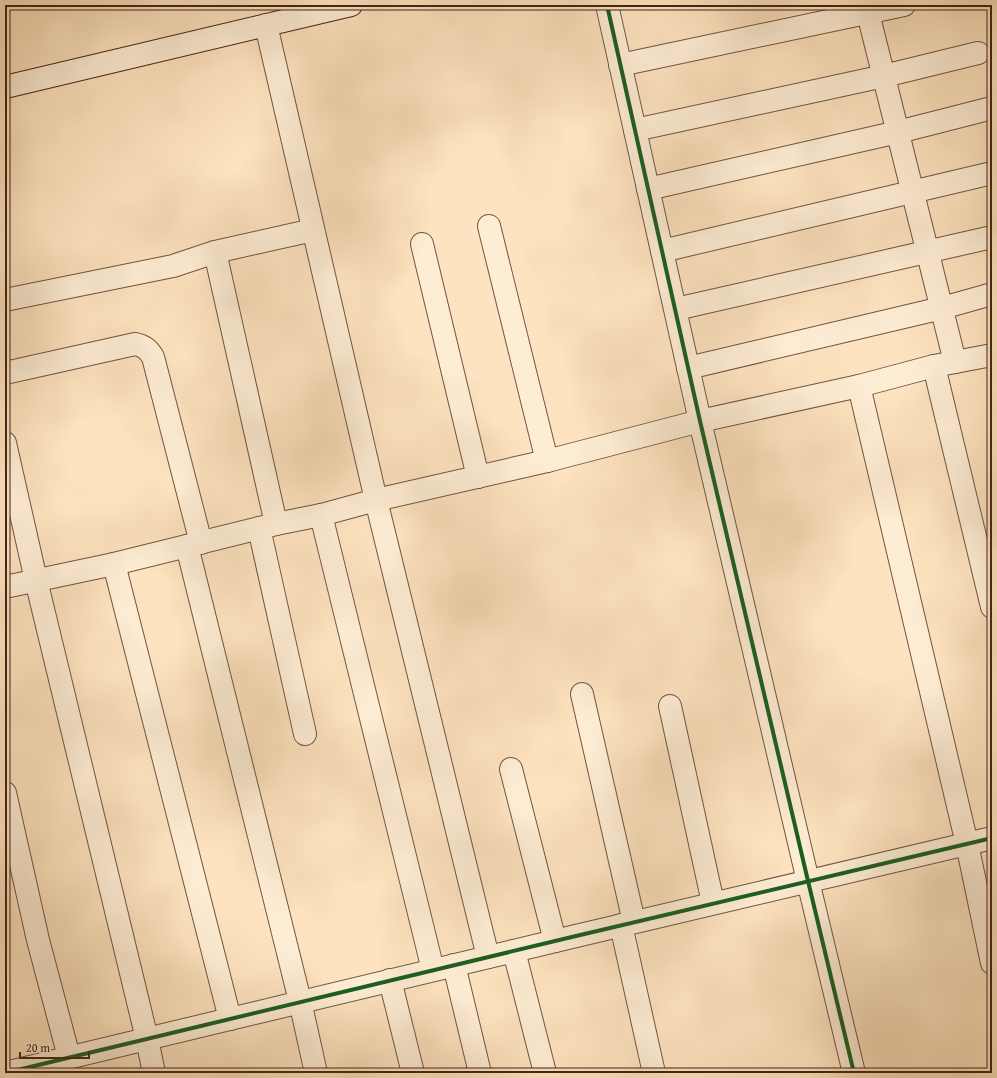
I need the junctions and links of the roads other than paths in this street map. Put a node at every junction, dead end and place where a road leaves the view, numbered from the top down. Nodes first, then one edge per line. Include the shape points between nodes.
1 (351, 5) edge
2 (607, 5) edge
3 (904, 5) edge
4 (867, 9) edge
5 (266, 25) junction
6 (978, 53) dead end
7 (620, 65) junction
8 (884, 76) junction
9 (5, 87) edge
10 (992, 108) edge
11 (635, 130) junction
12 (898, 132) junction
13 (992, 173) edge
14 (648, 189) junction
15 (912, 191) junction
16 (489, 226) dead end
17 (313, 230) junction
18 (992, 237) edge
19 (422, 244) dead end
20 (662, 251) junction
21 (927, 251) junction
22 (215, 252) junction
23 (992, 294) edge
24 (5, 300) edge
25 (942, 308) junction
26 (676, 309) junction
27 (992, 355) edge
28 (945, 364) junction
29 (688, 368) junction
30 (5, 373) edge
31 (859, 386) junction
32 (700, 420) junction
33 (5, 443) edge
34 (547, 461) junction
35 (478, 477) junction
36 (376, 500) junction
37 (321, 515) junction
38 (267, 526) junction
39 (194, 544) junction
40 (114, 564) junction
41 (36, 580) junction
42 (5, 588) edge
43 (992, 607) edge
44 (582, 694) dead end
45 (670, 706) dead end
46 (306, 734) dead end
47 (511, 768) dead end
48 (5, 793) edge
49 (992, 838) edge
50 (967, 844) junction
51 (808, 881) junction
52 (713, 903) junction
53 (627, 924) junction
54 (555, 941) junction
55 (514, 951) junction
56 (488, 957) junction
57 (992, 964) edge
58 (454, 965) junction
59 (433, 970) junction
60 (390, 980) junction
61 (300, 1001) junction
62 (230, 1019) junction
63 (147, 1038) junction
64 (69, 1057) junction
65 (5, 1073) edge
66 (154, 1073) edge
67 (316, 1073) edge
68 (413, 1073) edge
69 (480, 1073) edge
70 (545, 1073) edge
71 (654, 1073) edge
72 (854, 1073) edge

1 - 5 street
2 - 7 street
3 - 4 street
4 - 7 street
4 - 8 street
5 - 9 street
5 - 17 street
6 - 8 street
7 - 11 street
8 - 11 street
8 - 12 street
10 - 12 street
11 - 14 street
12 - 14 street
12 - 15 street
13 - 15 street
14 - 20 street
15 - 20 street
15 - 21 street
16 - 34 street
17 - 22 street
17 - 36 street
18 - 21 street
19 - 35 street
20 - 26 street
21 - 25 street
21 - 26 street
22 - 24 street via 173,266
22 - 38 street
23 - 25 street
25 - 28 street
25 - 29 street
26 - 29 street
27 - 28 street
28 - 31 street
28 - 43 street
29 - 32 street
30 - 39 street via 135,344 144,346 153,357
31 - 32 street
31 - 50 street
32 - 34 street
32 - 51 street
33 - 41 street
34 - 35 street
35 - 36 street
36 - 37 street
36 - 56 street
37 - 38 street
37 - 59 street
38 - 39 street
38 - 46 street
39 - 40 street
39 - 61 street
40 - 41 street
40 - 62 street
41 - 42 street
41 - 63 street
44 - 53 street
45 - 52 street
47 - 54 street
48 - 64 street via 38,940
49 - 50 street
50 - 51 street
50 - 57 street
51 - 52 street
51 - 72 street
52 - 53 street
53 - 54 street
53 - 71 street
54 - 55 street
55 - 56 street
55 - 70 street
56 - 58 street
58 - 59 street
58 - 69 street
59 - 60 street
60 - 61 street
60 - 68 street
61 - 62 street
61 - 67 street
62 - 63 street
63 - 64 street
63 - 66 street
64 - 65 street

